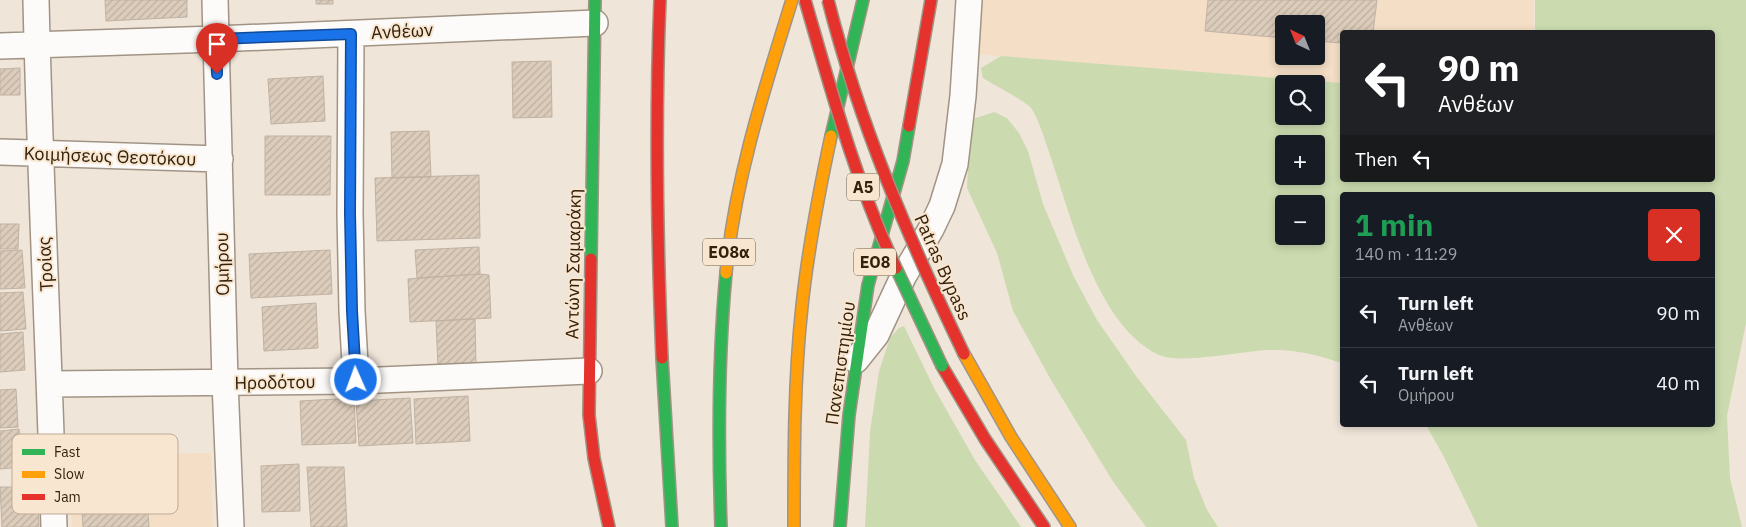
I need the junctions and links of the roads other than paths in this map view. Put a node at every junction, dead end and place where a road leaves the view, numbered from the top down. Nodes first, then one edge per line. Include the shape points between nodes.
1 (36, 0) edge
2 (215, 0) edge
3 (660, 0) edge
4 (792, 0) edge
5 (806, 0) edge
6 (828, 0) edge
7 (863, 0) edge
8 (931, 0) edge
9 (969, 0) edge
10 (595, 11) edge
11 (351, 34) junction
12 (216, 39) junction
13 (0, 46) edge
14 (37, 46) junction
15 (0, 152) edge
16 (40, 153) junction
17 (220, 159) junction
18 (856, 360) junction
19 (589, 371) junction
20 (356, 380) junction
21 (225, 382) junction
22 (50, 384) junction
23 (51, 434) edge
24 (54, 514) edge
25 (672, 525) edge
26 (54, 527) edge
27 (231, 527) edge
28 (609, 527) edge
29 (721, 527) edge
30 (794, 527) edge
31 (840, 527) edge
32 (1044, 527) edge
33 (1070, 527) edge

1 - 14 street, Τροίας
2 - 12 street, Ομήρου
3 - 25 main road via 656,119 660,326
4 - 29 main road, ΕΟ8α via 747,154 732,228 719,371
5 - 32 main road, Α5, bridge via 829,84 878,229 942,366 985,440
6 - 33 main road, Patras Bypass / Α5, bridge via 854,94 928,280 964,354 1011,438
7 - 30 main road via 823,175 808,260 796,378
8 - 18 main road, Πανεπιστημίου / ΕΟ8 via 903,160 868,285
9 - 18 street via 955,164 942,206 876,335
10 - 11 street, Ανθέων
10 - 19 main road, Αντώνη Σαμαράκη
11 - 12 street, Ανθέων
11 - 20 street via 350,213
12 - 14 street, Ανθέων
12 - 17 street, Ομήρου
13 - 14 street, Ανθέων
14 - 16 street, Τροίας
15 - 16 street, Κοιμήσεως Θεοτόκου
16 - 17 street, Κοιμήσεως Θεοτόκου
16 - 22 street, Τροίας
17 - 21 street, Ομήρου
18 - 31 main road, Πανεπιστημίου / ΕΟ8
19 - 20 street, Ηροδότου
19 - 28 main road, Αντώνη Σαμαράκη via 591,438
20 - 21 street, Ηροδότου
21 - 22 street, Ηροδότου
21 - 27 street, Ομήρου
22 - 23 street, Τροίας
24 - 26 street, Τροίας

